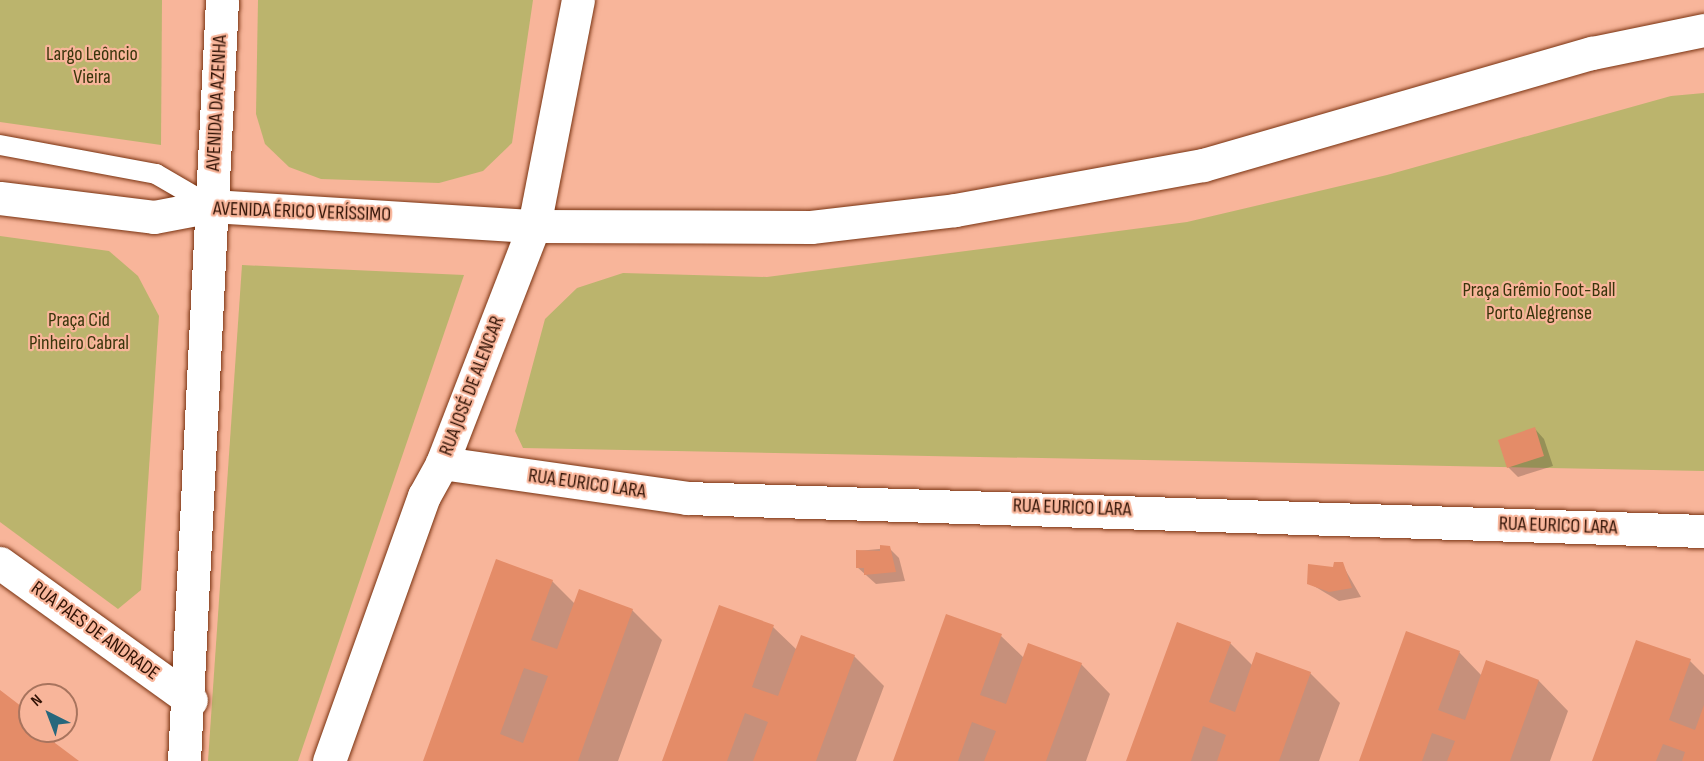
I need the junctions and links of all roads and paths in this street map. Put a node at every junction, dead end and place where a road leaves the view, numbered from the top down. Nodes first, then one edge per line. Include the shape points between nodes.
1 (222, 0) edge
2 (578, 0) edge
3 (1704, 30) edge
4 (0, 145) edge
5 (0, 198) edge
6 (212, 206) junction
7 (534, 226) junction
8 (442, 463) junction
9 (1704, 531) edge
10 (0, 563) edge
11 (191, 700) junction
12 (184, 761) edge
13 (329, 761) edge

1 - 6 main road, AVENIDA DA AZENHA
2 - 7 main road, RUA JOSÉ DE ALENCAR
3 - 7 main road, AVENIDA ÉRICO VERÍSSIMO via 1592,53 1203,165 955,210 811,227
4 - 6 lane via 156,174
5 - 6 main road, AVENIDA ÉRICO VERÍSSIMO via 154,218
6 - 7 main road, AVENIDA ÉRICO VERÍSSIMO
6 - 11 main road
7 - 8 main road, RUA JOSÉ DE ALENCAR
8 - 9 main road, RUA EURICO LARA via 687,498
8 - 13 main road, RUA JOSÉ DE ALENCAR via 424,496
10 - 11 main road, RUA PAES DE ANDRADE
11 - 12 main road

